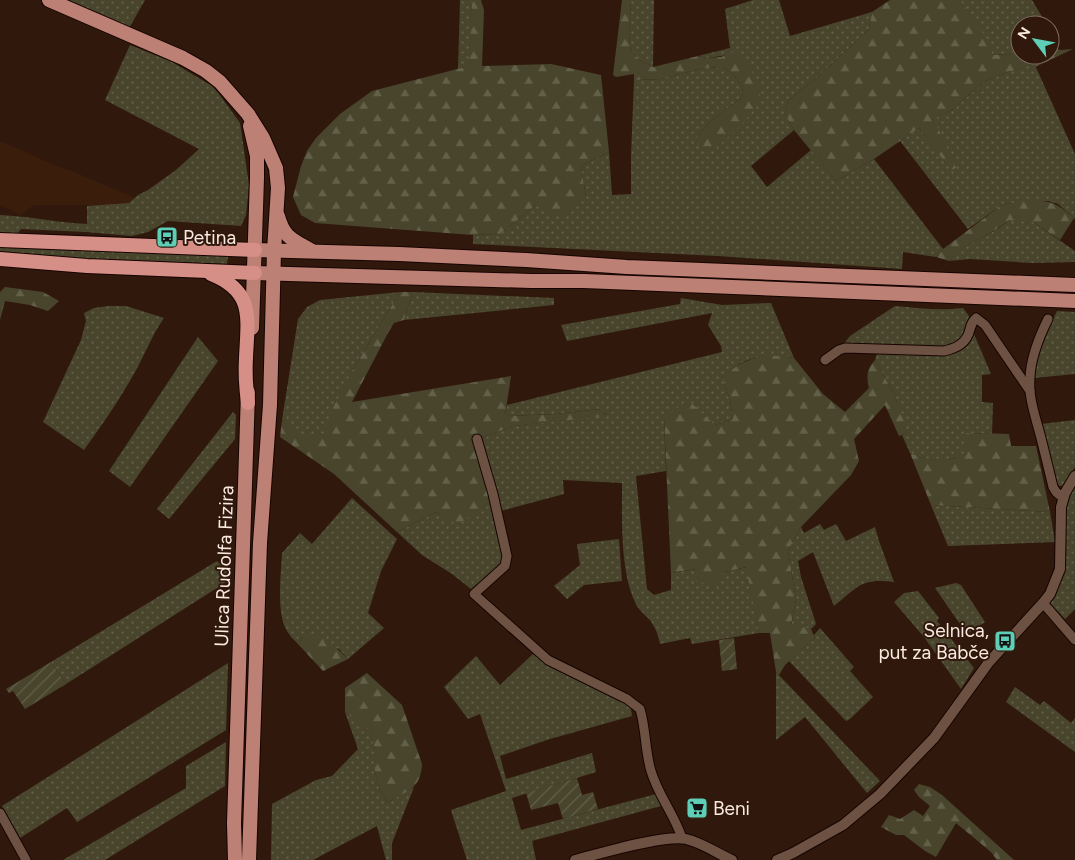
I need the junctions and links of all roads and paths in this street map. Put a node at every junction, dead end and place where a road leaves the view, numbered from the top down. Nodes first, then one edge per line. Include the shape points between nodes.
1 (49, 0) edge
2 (243, 106) junction
3 (276, 208) junction
4 (0, 240) edge
5 (255, 250) junction
6 (274, 251) junction
7 (315, 252) junction
8 (0, 259) edge
9 (203, 271) junction
10 (255, 273) junction
11 (273, 274) junction
12 (1075, 286) edge
13 (1075, 300) edge
14 (1048, 319) dead end
15 (825, 360) dead end
16 (1030, 391) junction
17 (248, 403) junction
18 (477, 439) dead end
19 (1075, 476) edge
20 (1063, 498) junction
21 (1043, 603) junction
22 (1075, 640) edge
23 (0, 812) edge
24 (682, 838) junction
25 (26, 860) edge
26 (235, 860) edge
27 (248, 860) edge
28 (575, 860) edge
29 (732, 860) edge
30 (777, 860) edge

1 - 2 main road via 195,64 220,82
2 - 3 main road, Ulica Rudolfa Fizira via 263,138 276,168
2 - 5 main road, Ulica Rudolfa Fizira via 256,156
3 - 6 main road, Ulica Rudolfa Fizira
3 - 7 main road via 287,236
4 - 5 highway
5 - 6 main road
5 - 10 main road, Ulica Rudolfa Fizira
6 - 7 main road
6 - 11 main road, Ulica Rudolfa Fizira
7 - 12 main road
8 - 9 highway
9 - 10 highway
9 - 17 highway via 231,284 246,304
10 - 11 main road
10 - 17 main road, Ulica Rudolfa Fizira
11 - 13 main road via 614,282
11 - 27 main road, Ulica Rudolfa Fizira via 270,405 260,552
14 - 16 street via 1033,359
15 - 16 street via 845,348 954,349 966,338 976,318 985,325
16 - 20 street via 1053,487
17 - 26 main road, Ulica Rudolfa Fizira
18 - 24 street via 508,556 505,566 474,594 548,660 640,709 651,771
19 - 20 street
20 - 21 street via 1060,568
21 - 22 street
21 - 30 street via 989,662 938,733 880,794 843,825
23 - 25 street
24 - 28 street via 640,844
24 - 29 street

